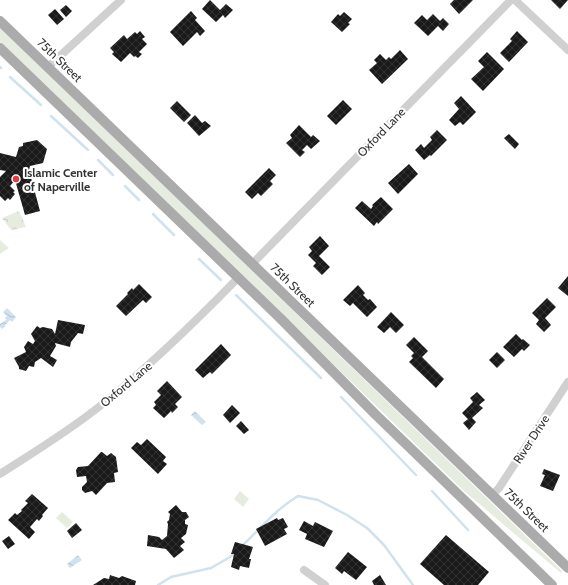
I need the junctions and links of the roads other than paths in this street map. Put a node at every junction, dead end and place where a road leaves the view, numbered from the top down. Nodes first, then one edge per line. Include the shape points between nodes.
1 (120, 0) edge
2 (511, 0) edge
3 (515, 0) edge
4 (0, 21) edge
5 (0, 48) edge
6 (568, 50) edge
7 (48, 67) junction
8 (252, 264) junction
9 (238, 278) junction
10 (568, 382) edge
11 (0, 474) edge
12 (492, 495) junction
13 (568, 568) edge
14 (304, 570) dead end
15 (325, 585) edge
16 (552, 585) edge

1 - 7 street
2 - 8 street, Oxford Lane
3 - 6 street
4 - 7 main road, 75th Street
5 - 9 main road
7 - 8 main road, 75th Street
8 - 12 main road, 75th Street
9 - 11 street, Oxford Lane via 156,358 100,406
9 - 16 main road
10 - 12 street, River Drive
12 - 13 main road, 75th Street
14 - 15 street

